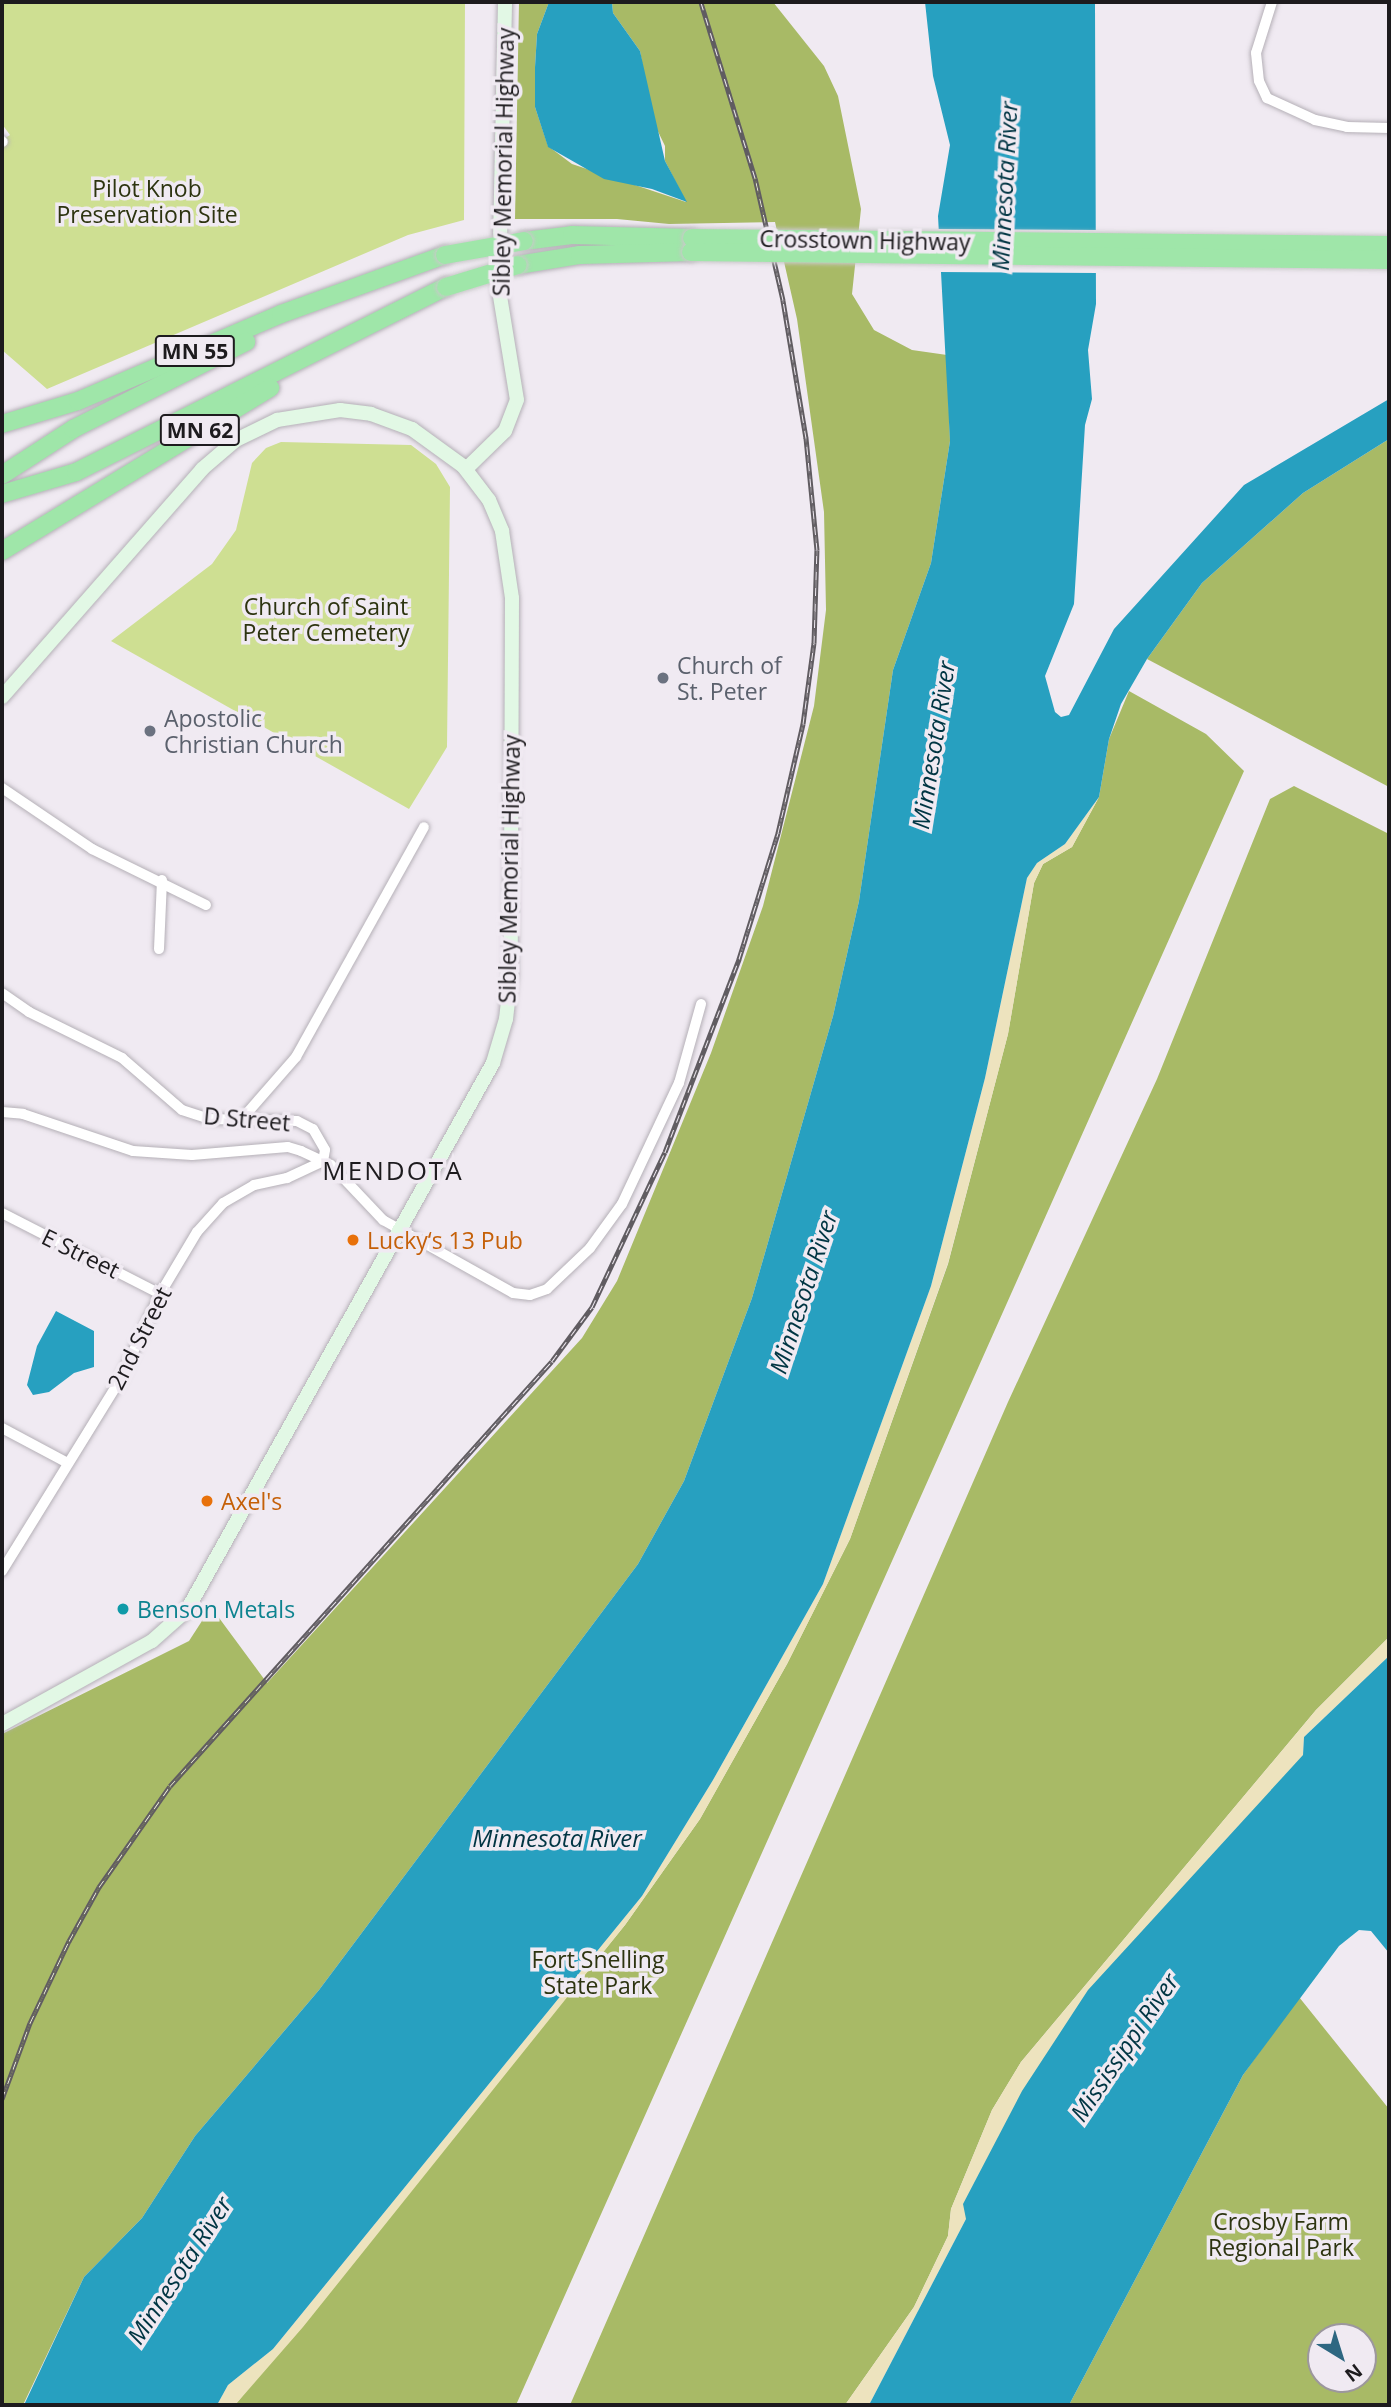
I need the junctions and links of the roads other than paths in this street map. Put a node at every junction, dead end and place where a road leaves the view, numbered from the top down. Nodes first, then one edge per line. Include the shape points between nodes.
1 (505, 2) edge
2 (1272, 2) edge
3 (1389, 128) edge
4 (691, 245) junction
5 (1389, 245) edge
6 (1389, 260) edge
7 (387, 273) junction
8 (399, 310) junction
9 (2, 424) edge
10 (466, 469) junction
11 (2, 475) edge
12 (2, 494) edge
13 (2, 551) edge
14 (2, 697) edge
15 (2, 788) edge
16 (424, 827) dead end
17 (162, 880) junction
18 (206, 905) dead end
19 (159, 949) dead end
20 (2, 993) edge
21 (701, 1003) dead end
22 (2, 1112) edge
23 (242, 1120) junction
24 (323, 1161) junction
25 (2, 1213) edge
26 (401, 1232) junction
27 (160, 1294) junction
28 (2, 1427) edge
29 (66, 1462) junction
30 (2, 1571) edge
31 (2, 1724) edge

1 - 10 main road, Sibley Memorial Highway via 499,290 517,400 505,431
2 - 3 street via 1256,53 1259,81 1267,98 1315,120
4 - 5 highway, Crosstown Highway / MN 55, bridge
4 - 6 highway, MN 55, bridge
4 - 7 highway, Crosstown Highway / MN 55, bridge via 572,234 445,255
4 - 8 highway, Crosstown Highway / MN 55, bridge via 517,265 446,287
7 - 9 highway, MN 55 via 78,401
7 - 11 highway, MN 62 via 110,409
8 - 12 highway, MN 55 via 148,438 43,483
8 - 13 highway, MN 62
10 - 14 main road, Sibley Memorial Highway via 423,435 371,414 310,412 261,426 236,440 202,470
10 - 26 main road, Sibley Memorial Highway via 496,515 511,575 510,993 488,1075
15 - 17 street via 92,849
16 - 23 street via 296,1057
17 - 18 street
17 - 19 street
20 - 23 street, D Street via 29,1012 122,1058 182,1110 210,1119
21 - 26 street, D Street via 679,1083 622,1204 590,1248 547,1289 530,1296 513,1293
22 - 24 street via 23,1114 133,1151 192,1155 288,1147
23 - 24 street, D Street via 297,1121 320,1137
24 - 26 street, D Street
24 - 27 street, 2nd Street via 287,1178 254,1185 223,1203 197,1231
25 - 27 street, E Street
26 - 31 main road, Sibley Memorial Highway via 198,1593 178,1620 142,1647
27 - 29 street, 2nd Street via 121,1378
28 - 29 street
29 - 30 street, 2nd Street

